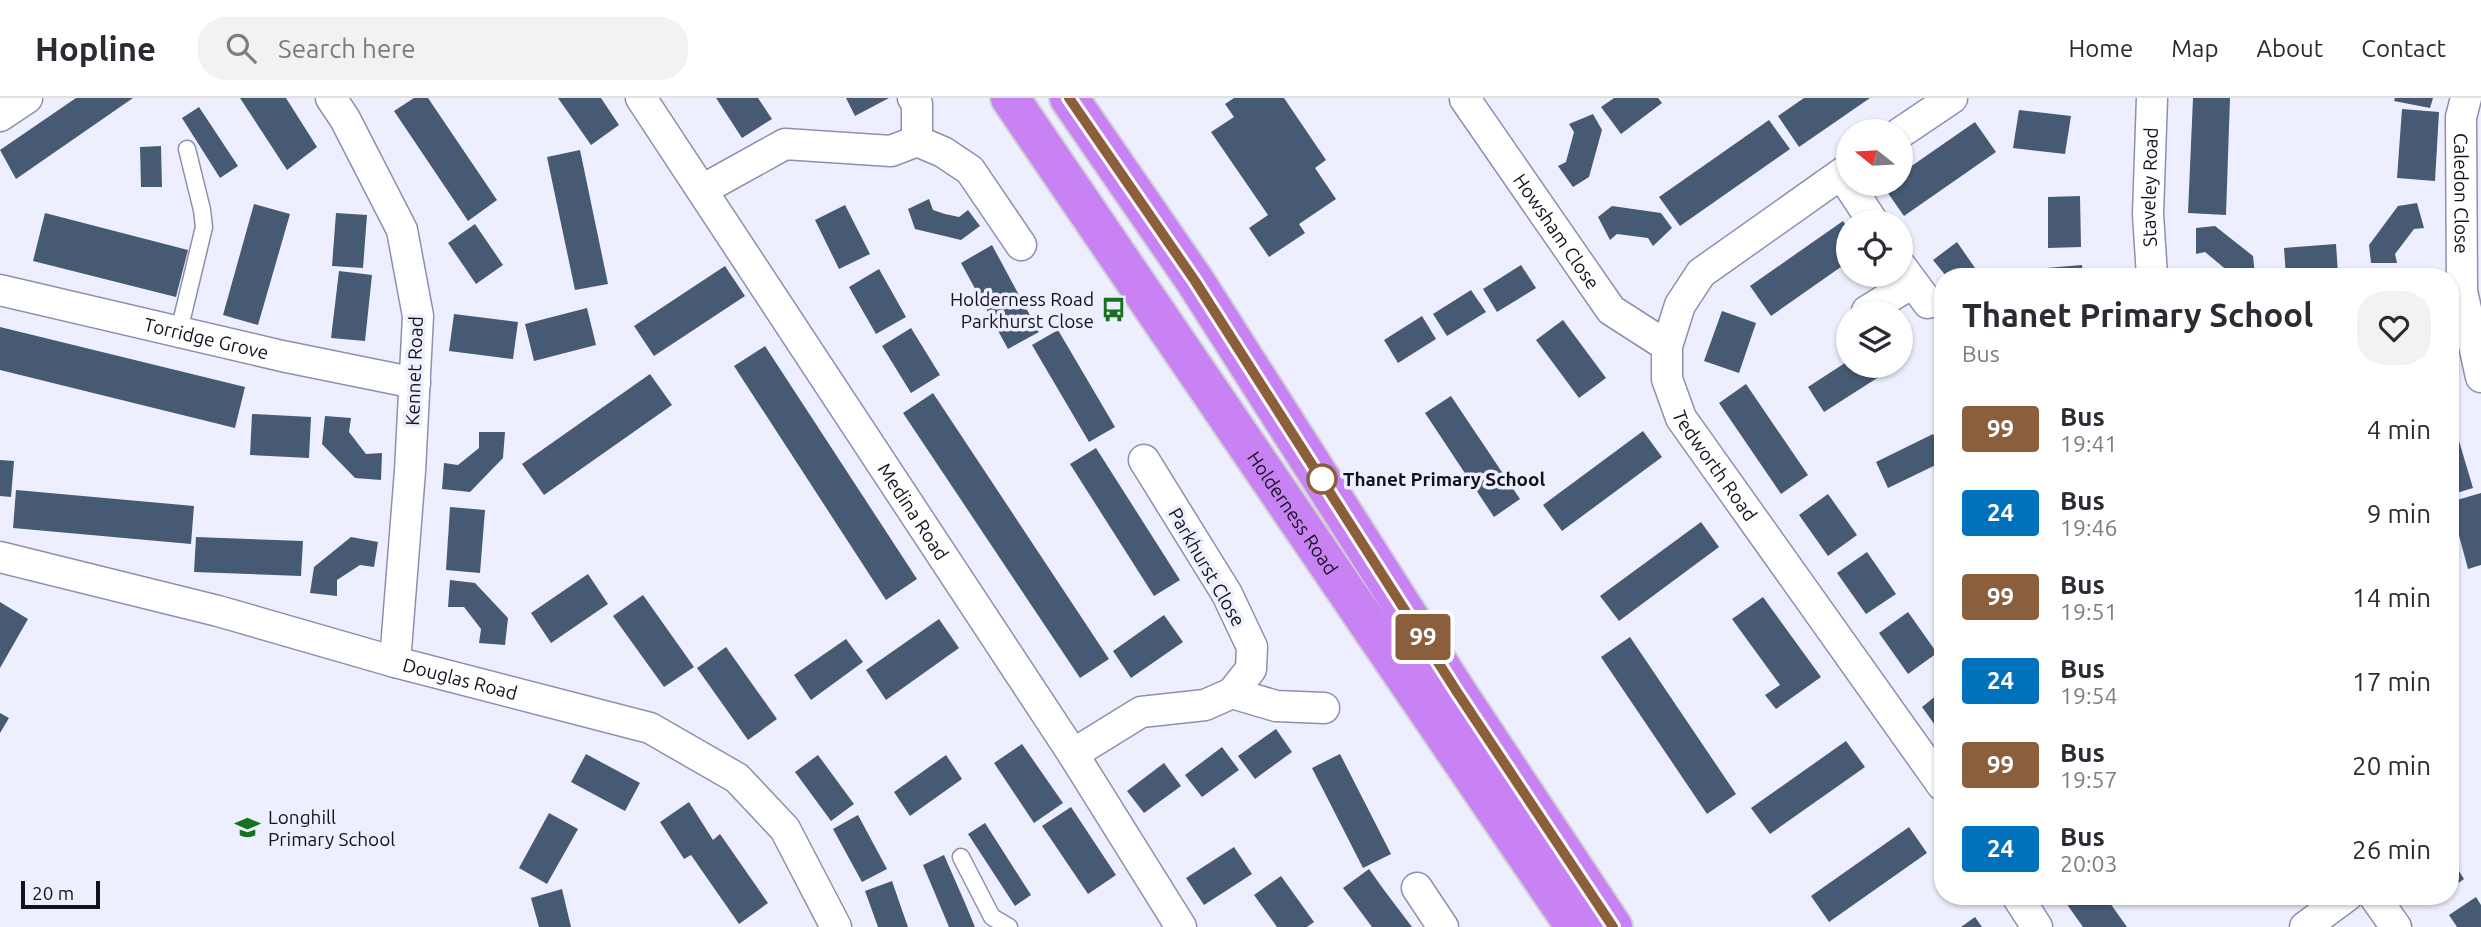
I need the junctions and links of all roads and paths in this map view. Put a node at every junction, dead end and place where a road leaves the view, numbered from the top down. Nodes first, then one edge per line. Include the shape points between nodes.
1 (27, 98) edge
2 (331, 98) edge
3 (641, 98) edge
4 (913, 98) edge
5 (1010, 98) edge
6 (1069, 98) edge
7 (1952, 98) edge
8 (2152, 98) edge
9 (2466, 98) edge
10 (1465, 99) edge
11 (0, 116) edge
12 (1913, 124) edge
13 (917, 141) junction
14 (187, 149) dead end
15 (1836, 185) edge
16 (702, 190) junction
17 (1021, 245) dead end
18 (2151, 268) edge
19 (2457, 268) edge
20 (1906, 287) edge
21 (0, 290) edge
22 (1883, 301) edge
23 (2459, 302) edge
24 (179, 331) junction
25 (1667, 346) junction
26 (2481, 377) edge
27 (415, 383) junction
28 (1157, 468) dead end
29 (0, 557) edge
30 (395, 662) junction
31 (1233, 693) junction
32 (1324, 708) dead end
33 (1073, 754) junction
34 (1934, 774) edge
35 (961, 857) dead end
36 (1417, 888) dead end
37 (2023, 905) edge
38 (2335, 905) edge
39 (2380, 905) edge
40 (835, 927) edge
41 (1009, 927) edge
42 (1181, 927) edge
43 (1443, 927) edge
44 (1574, 927) edge
45 (1613, 927) edge
46 (2037, 927) edge
47 (2305, 927) edge
48 (2396, 927) edge

1 - 11 street
2 - 27 street, Kennet Road via 401,230 418,316
3 - 16 street, Medina Road
4 - 13 street
5 - 44 highway, Holderness Road
6 - 45 highway via 1195,281
7 - 12 street
8 - 18 street, Staveley Road via 2148,214
9 - 19 street, Caledon Close via 2461,117
10 - 25 street, Howsham Close via 1611,310
13 - 16 street via 891,150 785,144
13 - 17 street via 970,170
14 - 24 lane via 204,227
15 - 25 street, Tedworth Road via 1701,273 1680,305
16 - 33 street, Medina Road
20 - 22 street
21 - 24 street, Torridge Grove
23 - 26 street, Caledon Close
24 - 27 street, Torridge Grove
25 - 34 street, Tedworth Road via 1667,379 1681,418
27 - 30 street, Kennet Road
28 - 31 street, Parkhurst Close via 1252,647 1251,669
29 - 30 street, Douglas Road via 218,611
30 - 40 street, Douglas Road via 650,728 737,778 785,829
31 - 32 street via 1276,706
31 - 33 street via 1205,705 1141,712
33 - 42 street, Medina Road
35 - 41 lane via 992,917
36 - 43 street
37 - 46 street
38 - 47 street
39 - 48 street

